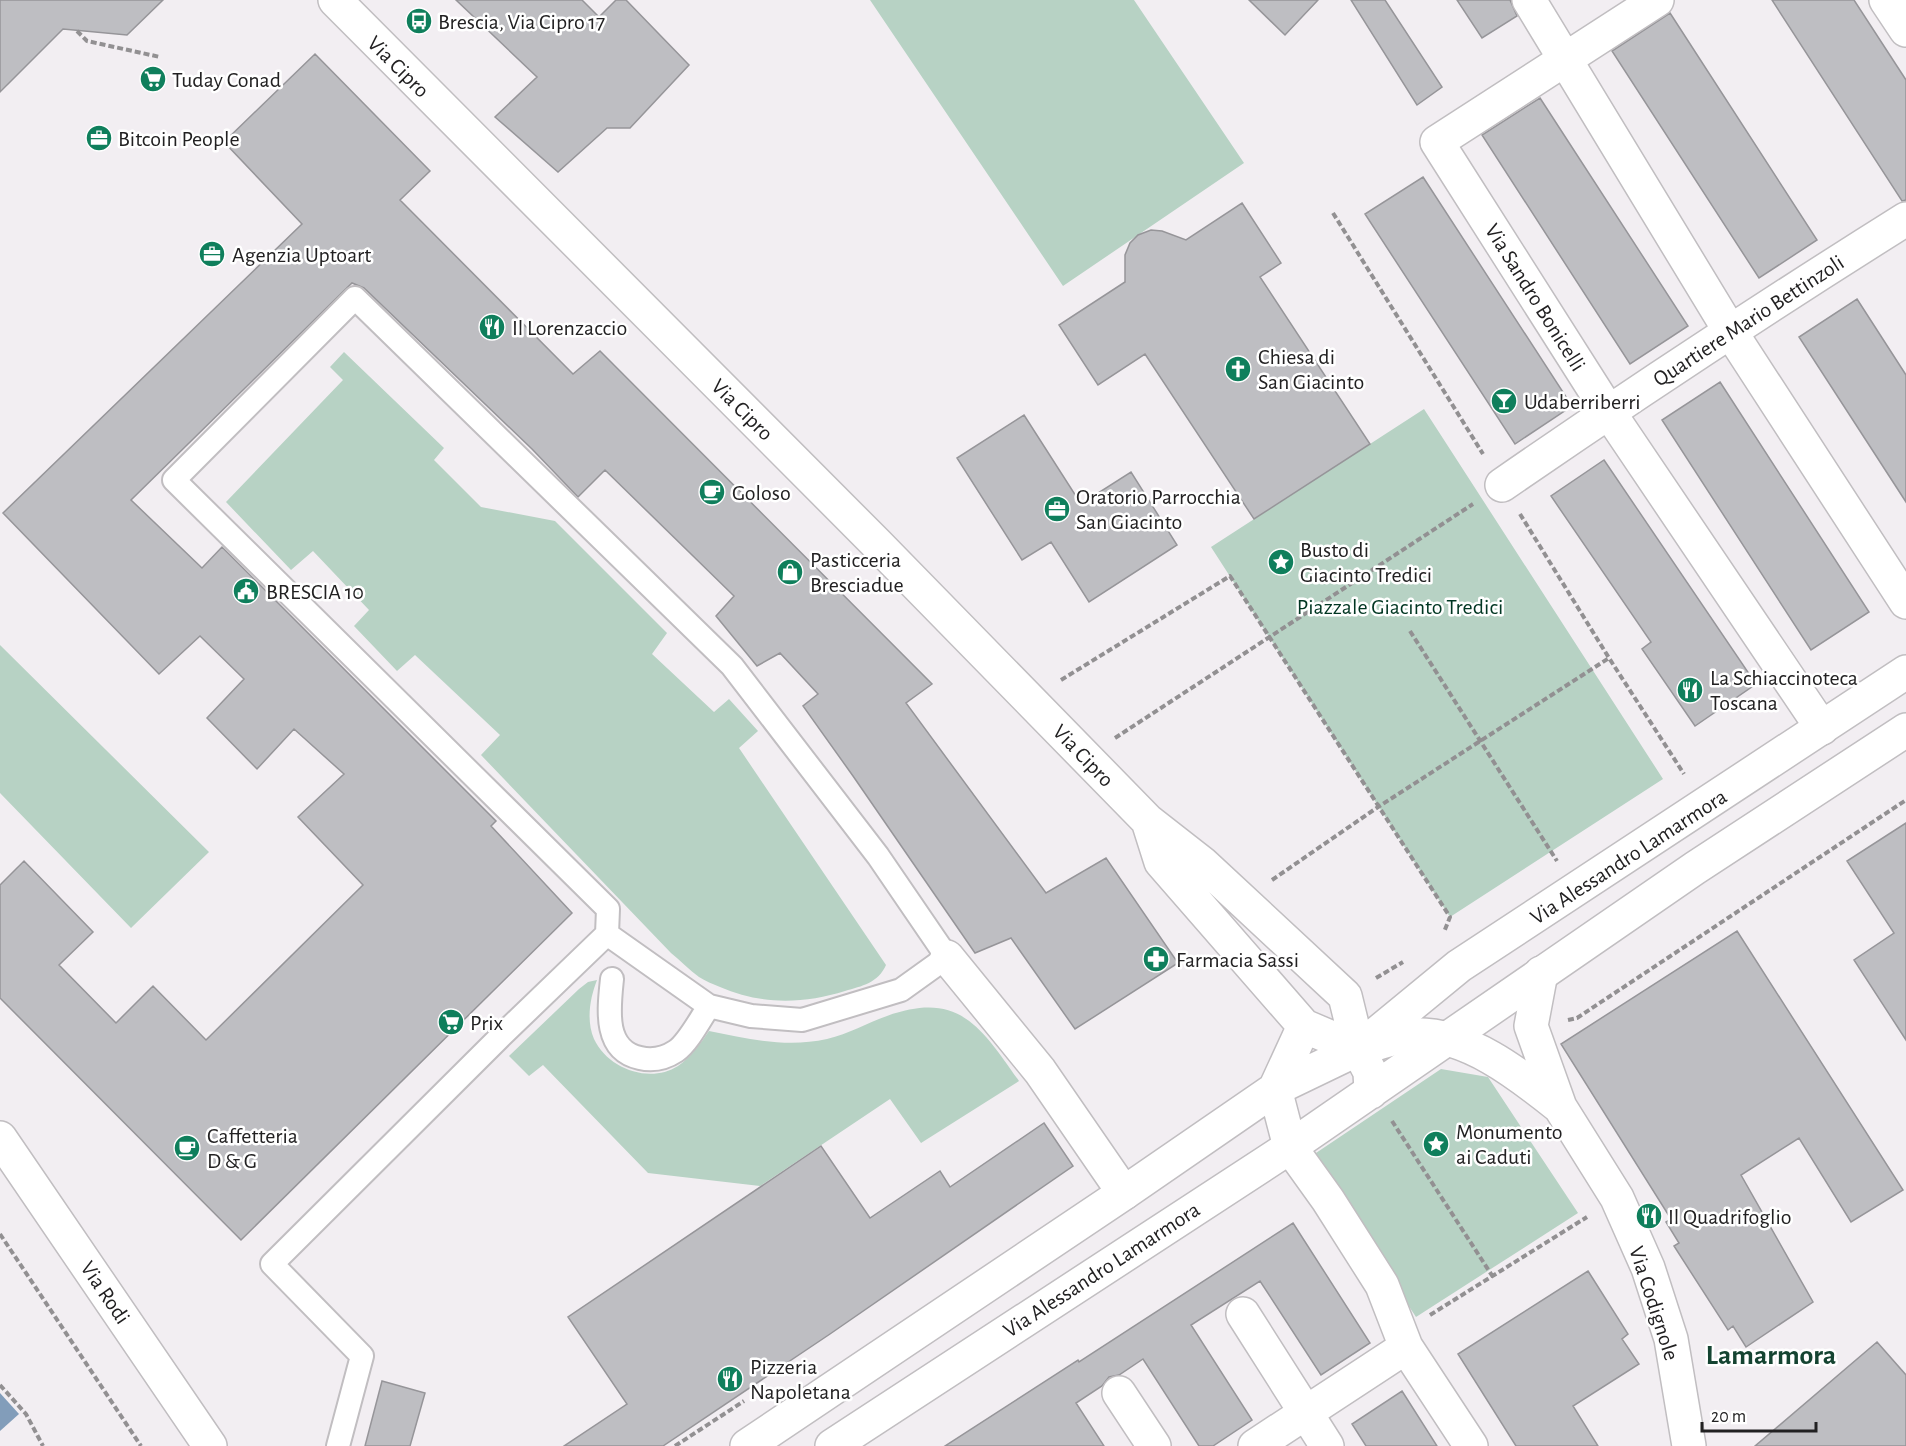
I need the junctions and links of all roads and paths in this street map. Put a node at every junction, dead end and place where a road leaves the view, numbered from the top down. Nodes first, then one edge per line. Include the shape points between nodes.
1 (334, 0) edge
2 (1529, 0) edge
3 (1657, 0) edge
4 (1886, 0) edge
5 (77, 30) dead end
6 (1906, 30) edge
7 (160, 57) dead end
8 (1566, 59) junction
9 (1906, 219) edge
10 (1730, 331) junction
11 (1608, 411) junction
12 (1502, 485) joint
13 (1906, 602) edge
14 (1410, 631) dead end
15 (1269, 638) junction
16 (1609, 658) dead end
17 (1906, 672) edge
18 (1030, 699) junction
19 (1822, 728) junction
20 (1906, 730) edge
21 (1480, 740) junction
22 (1087, 757) junction
23 (1906, 800) edge
24 (1378, 807) junction
25 (1148, 821) junction
26 (1561, 868) dead end
27 (1241, 900) junction
28 (607, 934) junction
29 (1442, 940) dead end
30 (947, 957) junction
31 (1541, 973) junction
32 (612, 979) dead end
33 (709, 1006) junction
34 (1577, 1018) dead end
35 (1304, 1026) junction
36 (1447, 1039) junction
37 (1358, 1049) junction
38 (1275, 1089) junction
39 (1380, 1105) junction
40 (1560, 1107) junction
41 (0, 1138) edge
42 (1299, 1160) junction
43 (1124, 1193) junction
44 (1617, 1198) junction
45 (0, 1234) edge
46 (1493, 1276) junction
47 (1243, 1314) dead end
48 (1404, 1340) junction
49 (0, 1385) edge
50 (1119, 1393) dead end
51 (1305, 1413) junction
52 (43, 1446) edge
53 (141, 1446) edge
54 (210, 1446) edge
55 (338, 1446) edge
56 (747, 1446) edge
57 (832, 1446) edge
58 (1154, 1446) edge
59 (1255, 1446) edge
60 (1327, 1446) edge
61 (1471, 1446) edge
62 (1689, 1446) edge

1 - 18 street, Via Cipro
2 - 8 street
3 - 8 street
4 - 6 street
5 - 7 path via 87,41
8 - 10 street
8 - 11 street, Via Sandro Bonicelli via 1437,142
9 - 10 street, Quartiere Mario Bettinzoli
10 - 11 street, Quartiere Mario Bettinzoli
10 - 13 street
11 - 12 street, Quartiere Mario Bettinzoli
11 - 19 street, Via Sandro Bonicelli
12 - 15 path
14 - 21 path
15 - 18 path via 1230,576
15 - 22 path
15 - 24 path
16 - 21 path
17 - 19 street, Via Alessandro Lamarmora
18 - 22 street, Via Cipro
19 - 37 street, Via Alessandro Lamarmora via 1459,966
20 - 31 street, Via Alessandro Lamarmora
21 - 24 path
21 - 26 path
22 - 25 street, Via Cipro
23 - 34 path
24 - 27 path
24 - 29 path via 1449,917
25 - 27 street, Via Cipro
25 - 35 street, Via Cipro via 1161,862
27 - 37 street, Via Cipro via 1345,996
28 - 30 lane via 608,909 174,480 355,298 732,666 878,856
28 - 33 lane
28 - 55 lane via 272,1264 362,1356
30 - 33 lane via 901,990 802,1020 751,1016
30 - 43 street via 1040,1071
31 - 36 street, Via Alessandro Lamarmora
31 - 40 street, Via Codignole via 1531,1026
32 - 33 lane via 610,1027 620,1047 633,1056 654,1061 677,1051
35 - 37 street, Via Cipro
35 - 38 street
36 - 37 street, Via Codignole via 1411,1035
36 - 39 street, Via Alessandro Lamarmora
36 - 40 street, Via Codignole via 1515,1072
37 - 38 street, Via Alessandro Lamarmora
37 - 39 street
38 - 42 street
38 - 43 street, Via Alessandro Lamarmora
39 - 42 street, Via Alessandro Lamarmora
39 - 46 path
40 - 44 street, Via Codignole
41 - 54 street, Via Rodi
42 - 48 street via 1382,1285
42 - 57 street, Via Alessandro Lamarmora via 1258,1166
43 - 56 street, Via Alessandro Lamarmora
44 - 46 path
44 - 62 street, Via Codignole via 1648,1268 1671,1339
45 - 53 path
46 - 48 path
47 - 51 street
48 - 51 street
48 - 61 street
49 - 52 path via 26,1414
50 - 58 street
51 - 59 street
51 - 60 street

